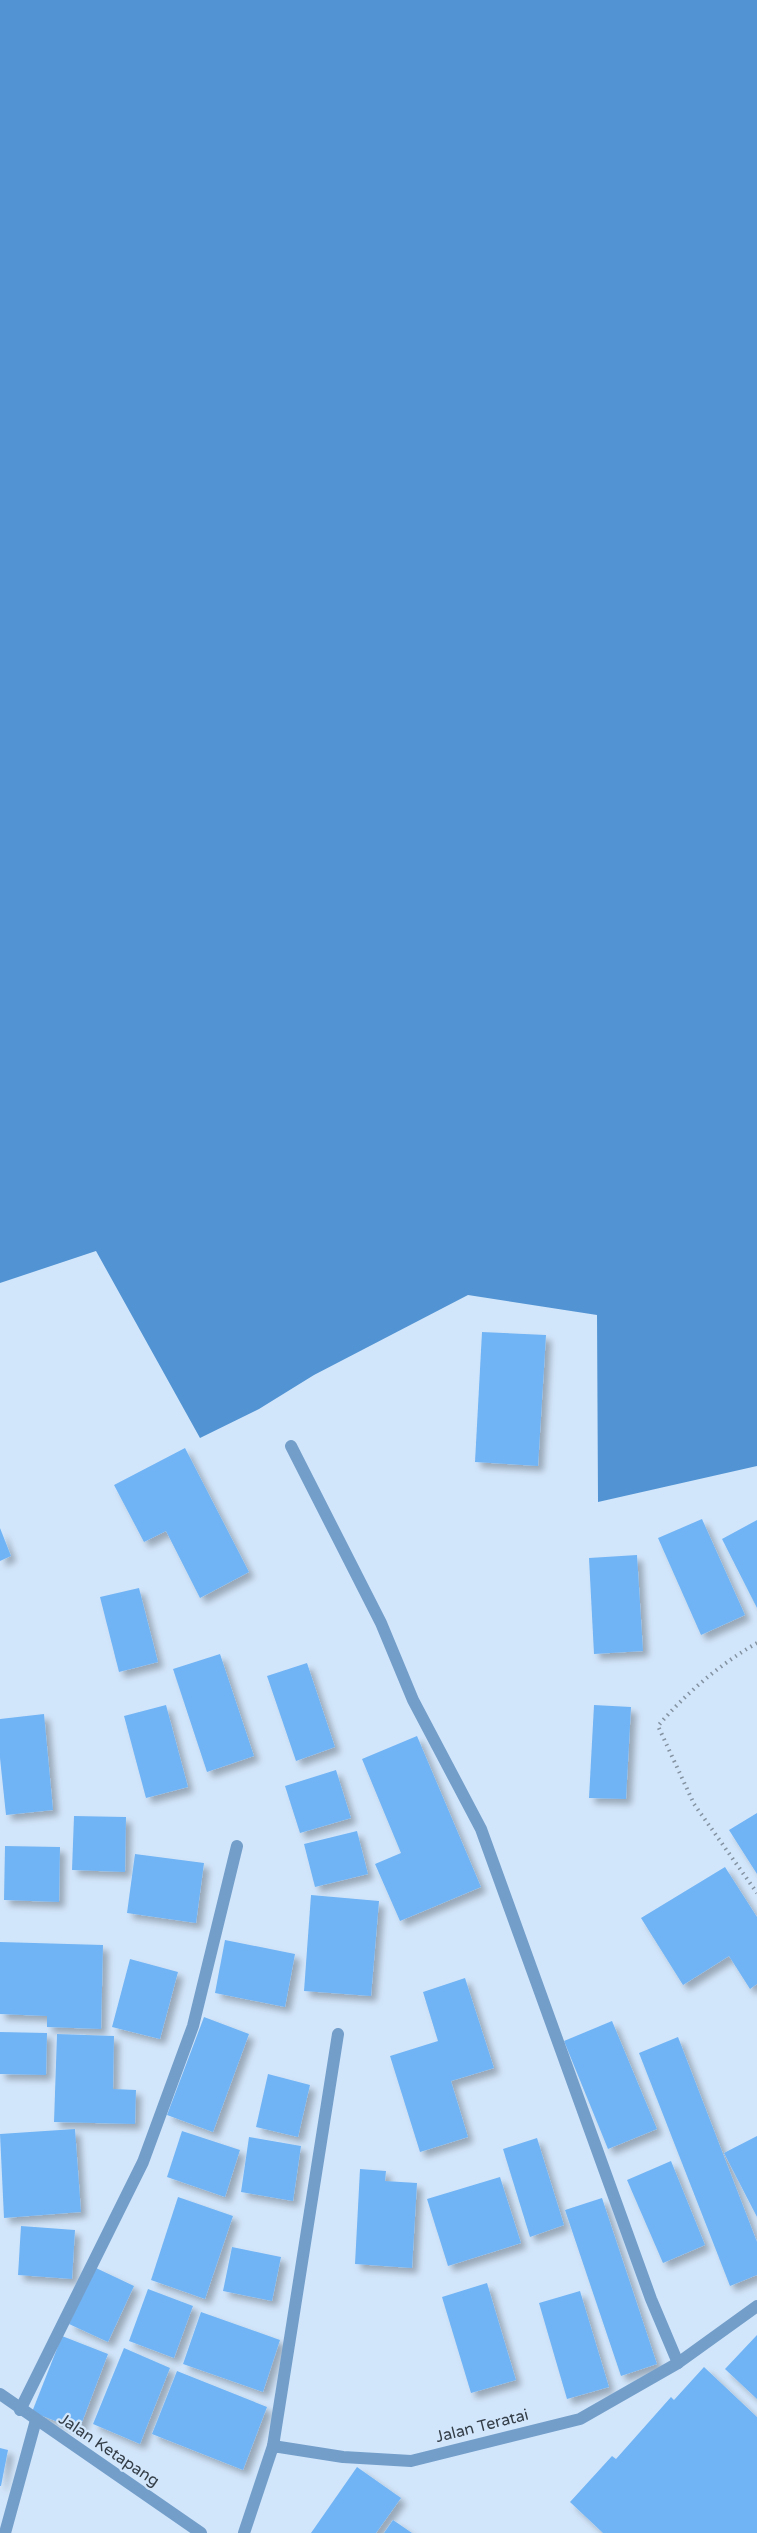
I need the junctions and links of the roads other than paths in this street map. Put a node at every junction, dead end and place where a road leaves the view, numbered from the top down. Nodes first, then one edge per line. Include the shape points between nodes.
1 (291, 1446) dead end
2 (237, 1846) dead end
3 (338, 2034) dead end
4 (757, 2306) edge
5 (678, 2364) junction
6 (0, 2394) edge
7 (20, 2410) junction
8 (36, 2420) junction
9 (273, 2446) junction
10 (5, 2533) edge
11 (201, 2533) edge
12 (244, 2533) edge

1 - 5 street via 381,1623 413,1700 481,1829
2 - 7 street via 192,2026 143,2162
3 - 9 street
4 - 5 street, Jalan Teratai
5 - 9 street, Jalan Teratai via 580,2419 411,2461 343,2457
6 - 7 street, Jalan Ketapang
7 - 8 street, Jalan Ketapang
8 - 10 street
8 - 11 street, Jalan Ketapang
9 - 12 street

